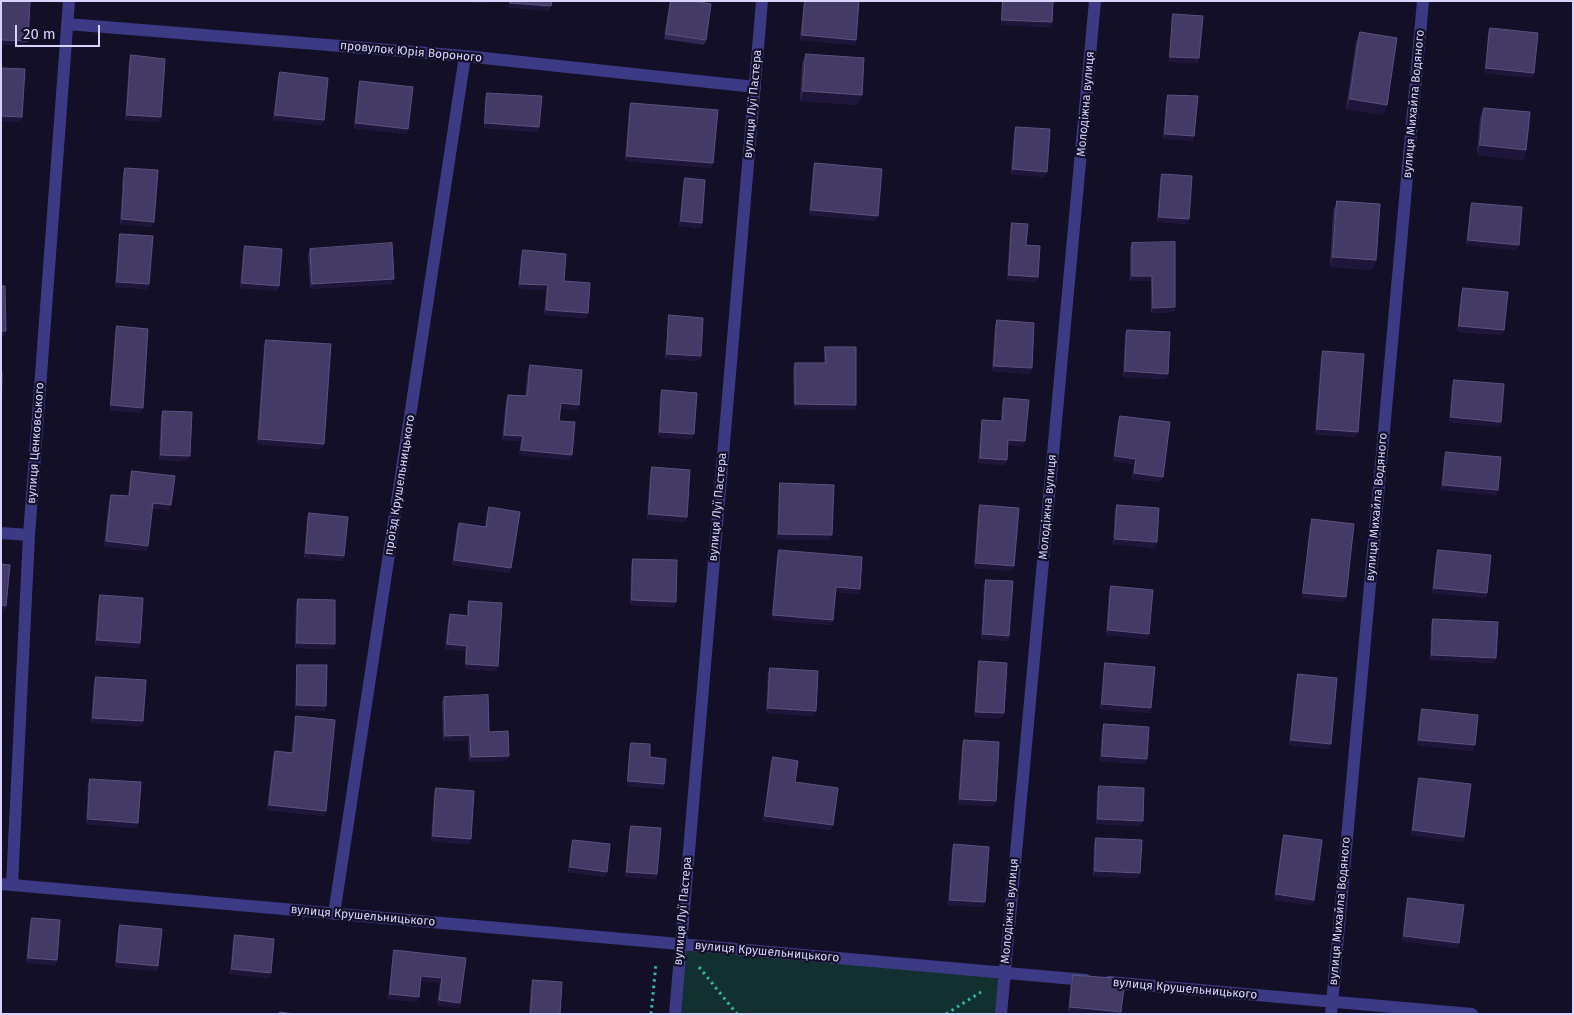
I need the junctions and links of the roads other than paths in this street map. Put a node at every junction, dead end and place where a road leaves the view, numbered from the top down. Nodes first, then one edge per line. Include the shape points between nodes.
1 (69, 1) edge
2 (762, 1) edge
3 (1095, 1) edge
4 (1423, 1) edge
5 (67, 24) junction
6 (465, 56) junction
7 (755, 87) junction
8 (1, 533) edge
9 (29, 535) junction
10 (6, 885) edge
11 (334, 914) junction
12 (680, 944) junction
13 (1004, 975) junction
14 (1331, 1008) edge
15 (675, 1014) edge
16 (1001, 1014) edge
17 (1472, 1014) edge

1 - 5 street, вулиця Ценковського
2 - 7 street, вулиця Луї Пастера
3 - 13 street, Молодіжна вулиця
4 - 14 street, вулиця Михайла Водяного
5 - 6 street, провулок Юрія Вороного
5 - 9 street, вулиця Ценковського
6 - 7 street, провулок Юрія Вороного
6 - 11 street, проїзд Крушельницького
7 - 12 street, вулиця Луї Пастера
8 - 9 street
9 - 10 street, вулиця Ценковського
10 - 11 street, вулиця Крушельницького
11 - 12 street, вулиця Крушельницького
12 - 13 street, вулиця Крушельницького
12 - 15 street, вулиця Луї Пастера
13 - 14 street, вулиця Крушельницького
13 - 16 street, Молодіжна вулиця
14 - 17 street, вулиця Крушельницького

